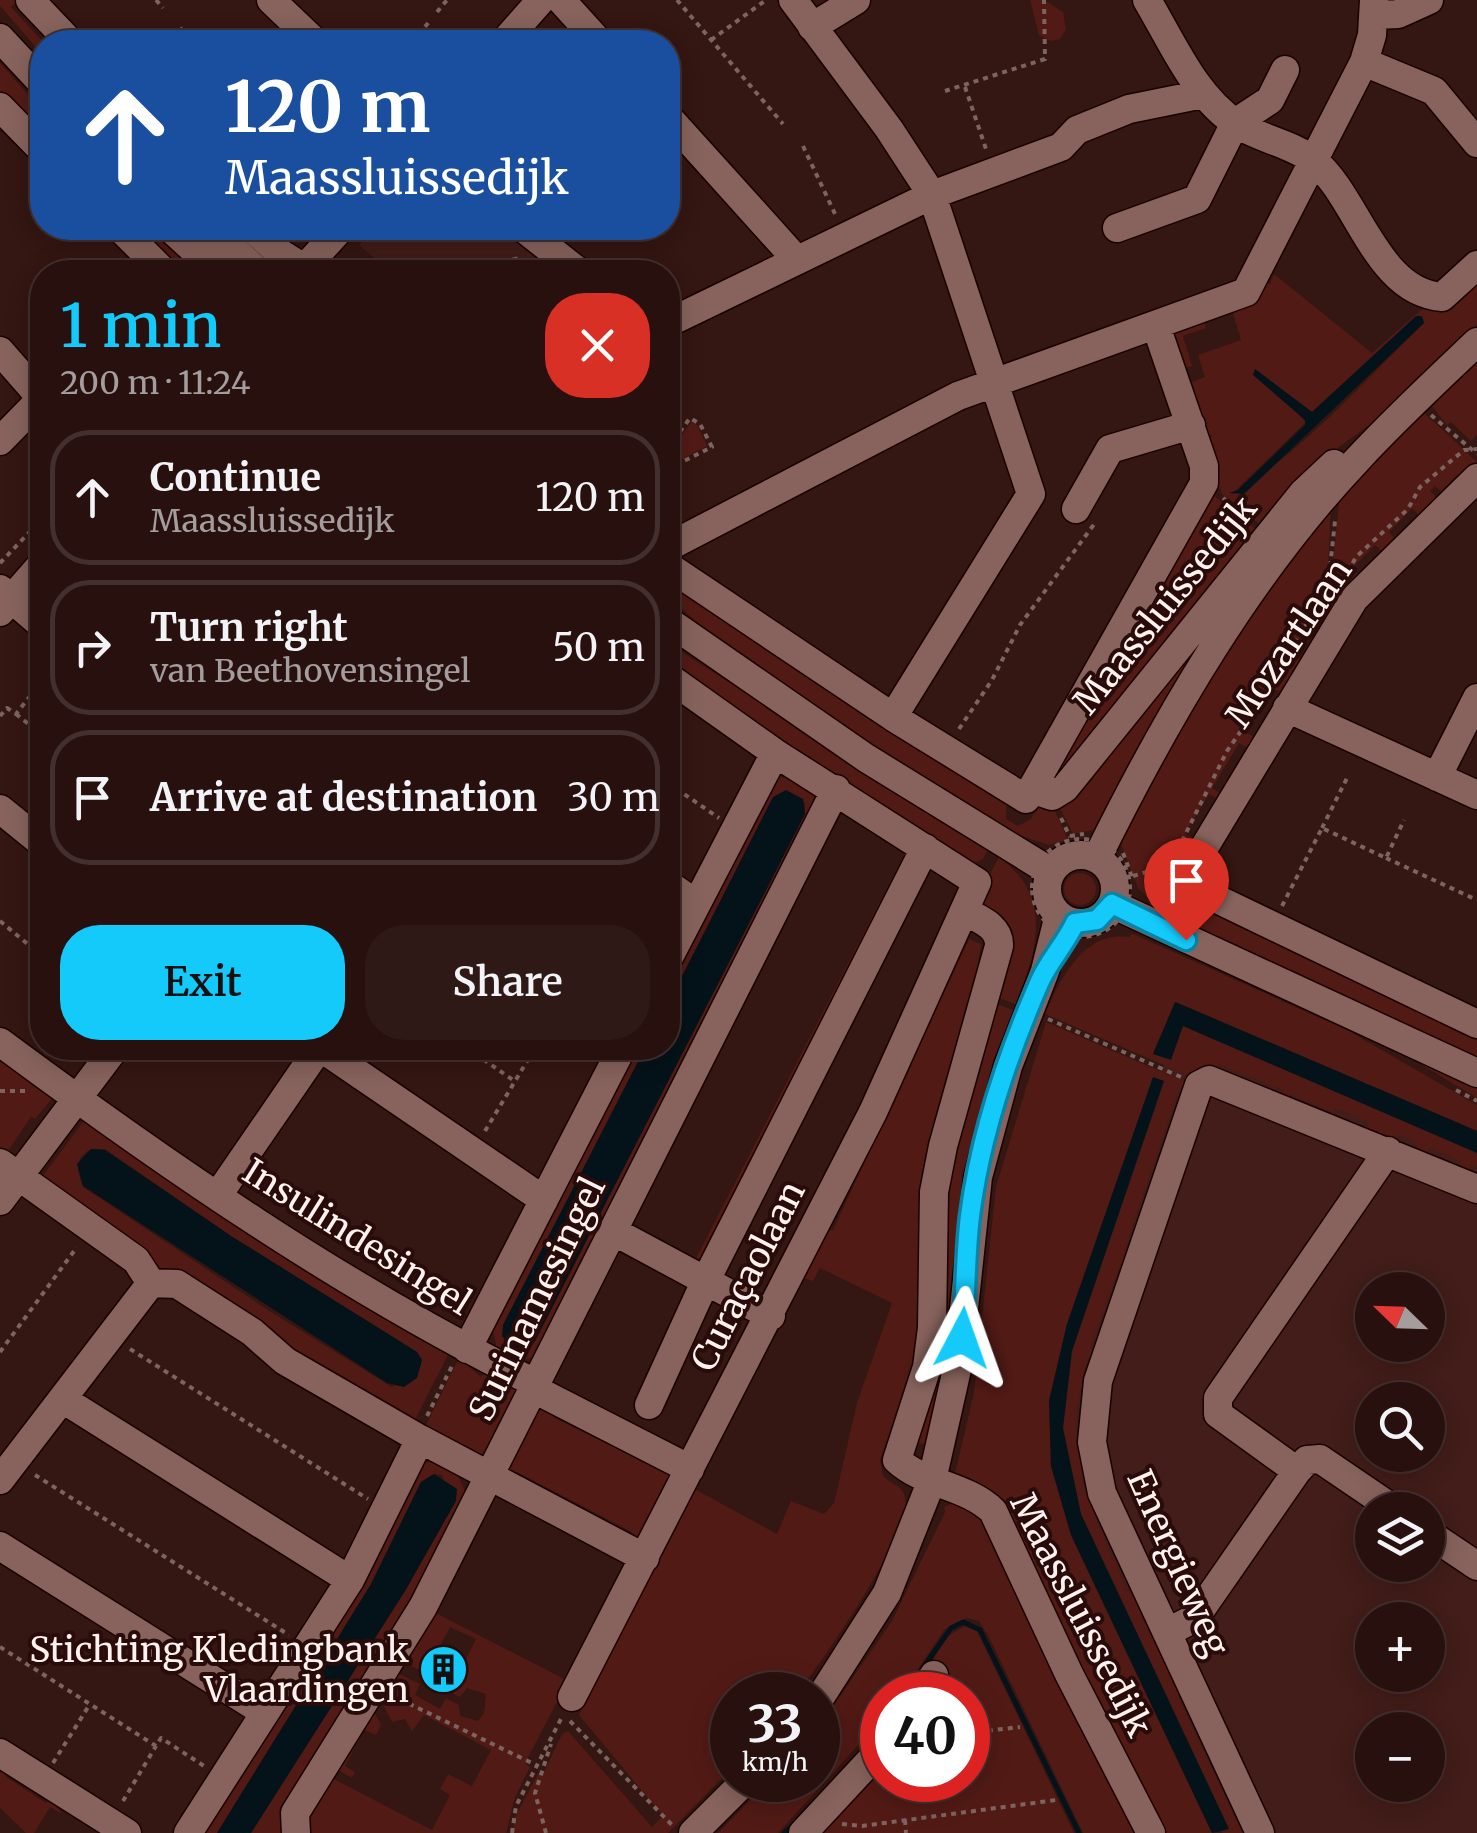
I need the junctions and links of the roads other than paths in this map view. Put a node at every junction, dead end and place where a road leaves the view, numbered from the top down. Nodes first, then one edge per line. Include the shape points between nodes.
1 (30, 0) edge
2 (271, 0) edge
3 (541, 0) edge
4 (560, 0) edge
5 (793, 0) edge
6 (856, 0) edge
7 (1147, 0) edge
8 (1429, 0) edge
9 (1374, 7) edge
10 (812, 27) junction
11 (59, 30) edge
12 (302, 30) edge
13 (515, 30) edge
14 (588, 30) edge
15 (0, 38) edge
16 (1364, 62) junction
17 (30, 69) edge
18 (1284, 70) dead end
19 (1204, 94) junction
20 (0, 107) edge
21 (1235, 123) junction
22 (680, 130) edge
23 (30, 138) edge
24 (1477, 143) edge
25 (1314, 161) junction
26 (932, 196) junction
27 (1117, 228) dead end
28 (132, 240) edge
29 (183, 240) edge
30 (223, 240) edge
31 (267, 240) edge
32 (331, 240) edge
33 (538, 240) edge
34 (796, 259) junction
35 (152, 260) edge
36 (205, 260) edge
37 (245, 260) edge
38 (291, 260) edge
39 (314, 260) edge
40 (564, 260) edge
41 (1477, 265) edge
42 (680, 317) edge
43 (1156, 326) junction
44 (1477, 342) edge
45 (0, 351) edge
46 (996, 384) junction
47 (30, 385) edge
48 (30, 410) edge
49 (1190, 425) junction
50 (0, 441) edge
51 (1358, 458) junction
52 (1477, 478) edge
53 (1076, 509) road end
54 (680, 541) edge
55 (680, 574) edge
56 (30, 575) edge
57 (4, 600) edge
58 (30, 617) edge
59 (680, 628) edge
60 (680, 686) edge
61 (1477, 698) edge
62 (1287, 708) junction
63 (893, 717) junction
64 (775, 753) junction
65 (1438, 777) junction
66 (836, 790) junction
67 (1028, 794) junction
68 (1477, 796) edge
69 (0, 809) edge
70 (30, 833) edge
71 (926, 848) junction
72 (1097, 858) junction
73 (1051, 872) junction
74 (680, 893) edge
75 (696, 904) junction
76 (1112, 904) junction
77 (964, 911) junction
78 (1067, 919) junction
79 (680, 935) edge
80 (1477, 1024) edge
81 (0, 1042) edge
82 (106, 1060) edge
83 (312, 1060) edge
84 (338, 1060) edge
85 (613, 1060) edge
86 (1477, 1073) edge
87 (76, 1098) junction
88 (1388, 1151) junction
89 (9, 1170) edge
90 (1477, 1190) edge
91 (218, 1195) junction
92 (544, 1200) junction
93 (0, 1202) edge
94 (613, 1231) junction
95 (151, 1282) junction
96 (705, 1282) junction
97 (771, 1316) junction
98 (467, 1349) junction
99 (534, 1389) junction
100 (64, 1400) junction
101 (649, 1405) dead end
102 (420, 1439) junction
103 (690, 1469) junction
104 (7, 1471) edge
105 (1297, 1471) junction
106 (492, 1474) junction
107 (932, 1480) junction
108 (1368, 1492) edge
109 (1445, 1544) edge
110 (0, 1546) edge
111 (645, 1558) junction
112 (1477, 1566) edge
113 (350, 1580) junction
114 (1168, 1632) junction
115 (836, 1672) edge
116 (568, 1706) road end
117 (264, 1712) junction
118 (0, 1752) edge
119 (860, 1772) edge
120 (724, 1802) edge
121 (1144, 1826) edge
122 (810, 1827) edge
123 (118, 1828) edge
124 (188, 1833) edge
125 (296, 1833) edge
126 (694, 1833) edge
127 (1260, 1833) edge

1 - 11 street
2 - 12 street
3 - 13 street
4 - 14 street
5 - 10 street
6 - 10 street
7 - 19 street
8 - 9 street via 1398,14
9 - 16 street
10 - 26 street
15 - 17 street
16 - 24 street via 1434,91
16 - 25 street
18 - 21 street via 1270,100
19 - 21 street
19 - 26 street via 1130,109 1077,130 1061,147
20 - 23 street
21 - 25 street
21 - 27 street via 1197,199
22 - 34 street
25 - 41 street via 1384,261 1425,296 1442,298
25 - 43 street via 1246,292
26 - 34 street
26 - 46 street
28 - 35 street
29 - 36 street
30 - 37 street
31 - 38 street
32 - 39 street
33 - 40 street
34 - 42 street
43 - 46 street
43 - 49 street
44 - 51 street, Maassluissedijk
45 - 47 street
46 - 54 street via 958,396
46 - 63 street via 1031,494
48 - 50 street
49 - 53 street via 1110,449
49 - 67 street via 1204,483
51 - 67 street, Maassluissedijk via 1340,459 1303,493 1064,788 1052,796
51 - 72 street, Maassluissedijk via 1210,657
52 - 62 street, Mozartlaan via 1372,579
55 - 63 street
56 - 57 street
57 - 58 street
59 - 73 street via 866,758
60 - 64 street
61 - 65 street
62 - 65 street
62 - 80 street, Mozartlaan via 1182,868 1190,886
63 - 67 street
64 - 66 street
64 - 75 street
65 - 68 street
66 - 71 street
66 - 94 street, Surinamesingel
69 - 70 street
71 - 77 street, Curaçaolaan via 977,882
71 - 96 street
72 - 73 street via 1066,857
72 - 76 street via 1114,878
73 - 78 street via 1047,895
74 - 75 street
75 - 79 street
76 - 78 street via 1097,920
76 - 86 street
77 - 97 street, Curaçaolaan
77 - 107 street, Maassluissedijk via 999,937 934,1192 927,1367 897,1460
78 - 107 street via 1061,952 1030,1005 978,1177 958,1364
81 - 87 street, Insulindesingel
82 - 87 street
83 - 91 street
84 - 92 street
85 - 92 street, Surinamesingel
87 - 89 street
87 - 91 street, Insulindesingel
88 - 90 street
88 - 105 street via 1218,1398 1218,1414
88 - 114 street, Energieweg via 1218,1081 1199,1085 1098,1381 1093,1424 1102,1493
89 - 93 street
89 - 95 street via 136,1260
91 - 98 street, Insulindesingel
92 - 98 street, Surinamesingel
94 - 96 street
94 - 99 street, Surinamesingel
95 - 100 street
95 - 102 street via 177,1284 285,1361
96 - 97 street
96 - 101 street
97 - 103 street, Curaçaolaan
98 - 99 street, Insulindesingel via 527,1378
99 - 103 street, Insulindesingel
99 - 106 street, Surinamesingel
100 - 104 street
100 - 113 street
102 - 106 street
102 - 113 street, Surinamesingel
103 - 111 street, Curaçaolaan
105 - 108 street via 1307,1460 1320,1459
105 - 114 street via 1195,1618
106 - 111 street
106 - 125 street, Surinamesingel via 423,1607 295,1813
107 - 115 street via 887,1592
107 - 121 street, Maassluissedijk via 980,1498 992,1511
109 - 112 street
110 - 117 street
111 - 116 street, Curaçaolaan
113 - 117 street, Surinamesingel
114 - 127 street, Energieweg
117 - 124 street, Surinamesingel
118 - 123 street
119 - 122 street
120 - 126 street

